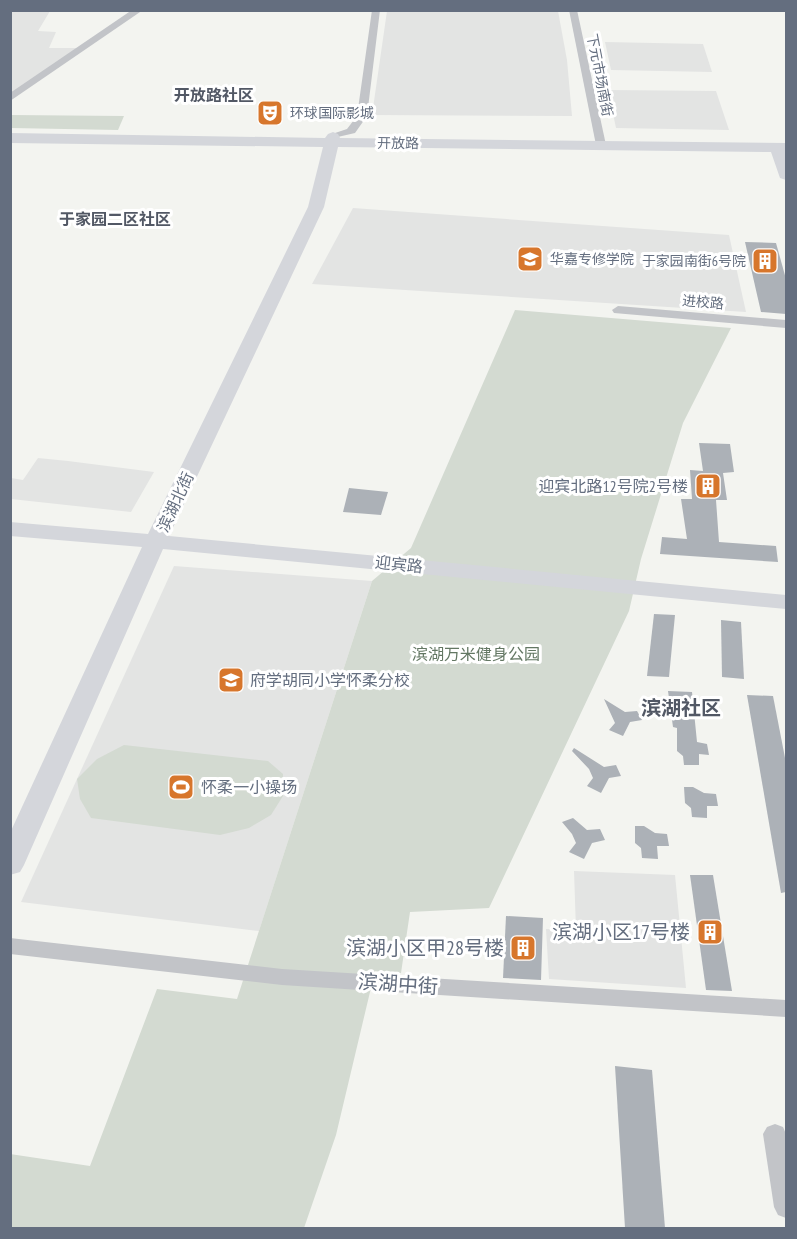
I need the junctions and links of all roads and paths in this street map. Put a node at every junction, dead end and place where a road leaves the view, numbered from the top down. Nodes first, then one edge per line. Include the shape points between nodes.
1 (139, 10) edge
2 (376, 10) edge
3 (573, 10) edge
4 (10, 98) edge
5 (10, 133) edge
6 (10, 138) edge
7 (332, 139) junction
8 (600, 143) junction
9 (783, 146) edge
10 (786, 175) edge
11 (618, 310) dead end
12 (786, 324) edge
13 (10, 520) edge
14 (10, 529) edge
15 (158, 538) junction
16 (786, 591) edge
17 (786, 602) edge
18 (10, 865) edge
19 (10, 946) edge
20 (786, 1009) edge
21 (775, 1134) dead end
22 (786, 1207) edge

1 - 4 street
2 - 7 street via 362,116 351,133
3 - 8 street, 下元市场南街
5 - 7 main road, 开放路
6 - 7 main road, 开放路
7 - 8 main road, 开放路
7 - 15 main road, 滨湖北街 via 316,207
8 - 9 main road, 开放路
9 - 10 main road
11 - 12 street, 进校路
13 - 15 main road, 迎宾路
14 - 15 main road, 迎宾路
15 - 16 main road, 迎宾路
15 - 17 main road, 迎宾路
15 - 18 main road, 滨湖北街
19 - 20 street, 滨湖中街 via 282,977
21 - 22 street

